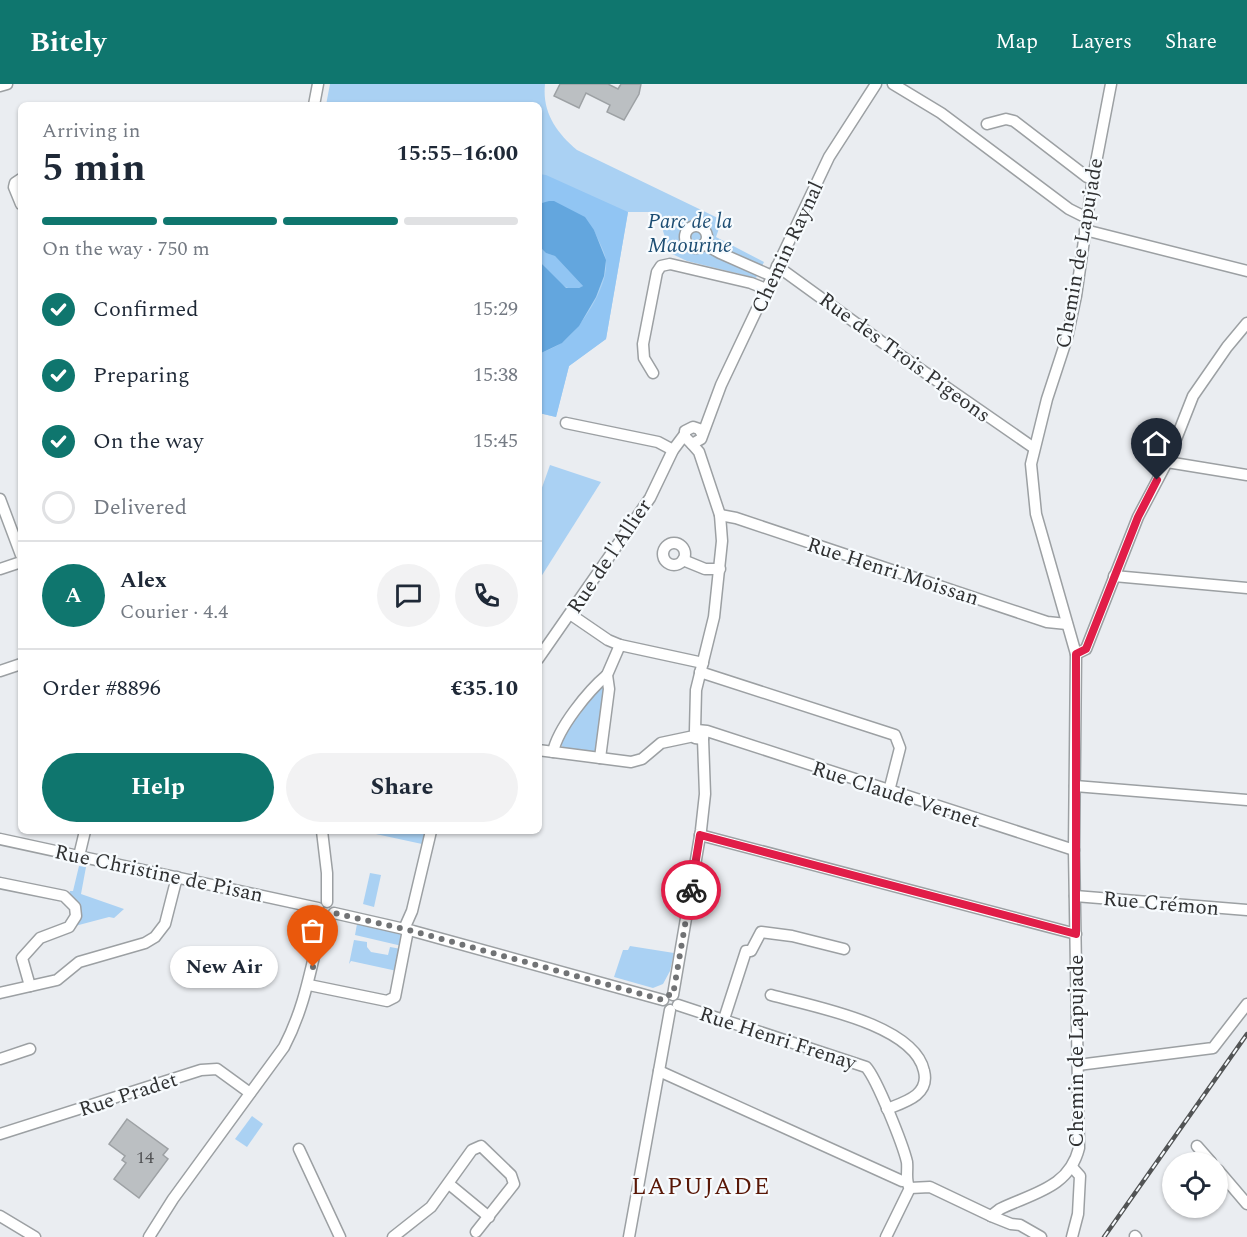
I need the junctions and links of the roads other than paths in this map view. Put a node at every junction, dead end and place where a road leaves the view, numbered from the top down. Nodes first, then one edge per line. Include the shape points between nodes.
1 (7, 84) edge
2 (318, 84) edge
3 (876, 84) edge
4 (893, 84) edge
5 (1111, 84) edge
6 (0, 86) edge
7 (315, 102) edge
8 (987, 124) dead end
9 (1093, 178) junction
10 (18, 181) edge
11 (18, 197) edge
12 (1087, 218) junction
13 (1085, 230) junction
14 (704, 244) dead end
15 (775, 271) junction
16 (1247, 271) edge
17 (766, 290) junction
18 (1247, 323) edge
19 (653, 373) dead end
20 (567, 423) dead end
21 (694, 437) junction
22 (1034, 448) junction
23 (672, 450) junction
24 (1167, 462) junction
25 (1247, 475) edge
26 (0, 499) edge
27 (720, 515) junction
28 (18, 547) edge
29 (683, 560) dead end
30 (18, 563) edge
31 (0, 569) edge
32 (720, 569) junction
33 (1114, 576) junction
34 (1247, 588) edge
35 (570, 614) junction
36 (1067, 624) junction
37 (620, 645) junction
38 (542, 653) edge
39 (1076, 654) junction
40 (18, 665) edge
41 (702, 668) junction
42 (0, 671) edge
43 (607, 675) junction
44 (700, 735) junction
45 (542, 751) edge
46 (553, 752) junction
47 (600, 758) junction
48 (1075, 786) junction
49 (889, 791) junction
50 (1247, 800) edge
51 (84, 834) edge
52 (322, 834) edge
53 (430, 834) edge
54 (700, 835) junction
55 (0, 838) edge
56 (1074, 850) junction
57 (79, 856) junction
58 (177, 877) junction
59 (0, 883) edge
60 (1075, 896) junction
61 (322, 905) junction
62 (1247, 910) edge
63 (334, 913) junction
64 (323, 920) junction
65 (408, 930) junction
66 (1076, 934) junction
67 (844, 949) dead end
68 (309, 985) junction
69 (30, 986) junction
70 (0, 993) edge
71 (771, 995) dead end
72 (671, 1003) junction
73 (1247, 1004) edge
74 (724, 1019) junction
75 (30, 1049) dead end
76 (0, 1059) edge
77 (1078, 1065) junction
78 (659, 1071) junction
79 (250, 1094) junction
80 (887, 1109) junction
81 (0, 1134) edge
82 (1197, 1146) dead end
83 (298, 1149) dead end
84 (1202, 1152) edge
85 (1072, 1167) junction
86 (912, 1182) junction
87 (1228, 1182) edge
88 (449, 1184) junction
89 (1022, 1200) junction
90 (1247, 1204) edge
91 (0, 1216) edge
92 (991, 1216) junction
93 (489, 1217) junction
94 (1011, 1224) junction
95 (476, 1232) dead end
96 (35, 1237) edge
97 (149, 1237) edge
98 (339, 1237) edge
99 (393, 1237) edge
100 (629, 1237) edge
101 (886, 1237) edge
102 (1030, 1237) edge
103 (1041, 1237) edge
104 (1072, 1237) edge

1 - 6 street
2 - 7 street
3 - 15 street, Chemin Raynal via 829,157
4 - 12 street
5 - 9 street, Chemin de Lapujade
8 - 9 street via 1006,119 1014,122
9 - 12 street, Chemin de Lapujade
10 - 11 street via 14,187
12 - 13 street, Chemin de Lapujade
13 - 16 street
13 - 22 street, Chemin de Lapujade via 1076,296
14 - 15 street, Rue des Trois Pigeons
15 - 17 street, Chemin Raynal
15 - 22 street, Rue des Trois Pigeons
17 - 19 street via 670,264 662,266 657,272 644,344 644,357
17 - 21 street, Chemin Raynal
18 - 24 street via 1193,396
20 - 23 street via 658,442
21 - 23 street, Rue de l'Allier
21 - 27 street
22 - 36 street, Chemin de Lapujade via 1036,514
23 - 35 street, Rue de l'Allier via 650,498
24 - 25 street
24 - 33 street via 1138,517
26 - 28 street
27 - 32 street
27 - 36 street, Rue Henri Moissan via 1047,622
29 - 32 street via 705,569
30 - 31 street
32 - 41 street
33 - 34 street
33 - 39 street via 1086,649
35 - 37 street
35 - 38 street, Rue de l'Allier
36 - 39 street, Chemin de Lapujade
37 - 41 street
37 - 43 street
39 - 48 street, Chemin de Lapujade
40 - 42 street
41 - 44 street via 695,715
41 - 49 street via 895,735 900,748
43 - 46 street via 594,686 557,738
43 - 47 street via 609,690
44 - 47 street, Rue Claude Vernet via 661,743 637,761
44 - 49 street, Rue Claude Vernet via 718,736
44 - 54 street via 705,794
45 - 46 street, Rue Claude Vernet
46 - 47 street, Rue Claude Vernet
48 - 50 street
48 - 56 street, Chemin de Lapujade
49 - 56 street, Rue Claude Vernet
51 - 57 street
52 - 61 street via 327,873
53 - 65 street
54 - 66 street
54 - 72 street
55 - 57 street, Rue Christine de Pisan
56 - 60 street, Chemin de Lapujade
57 - 58 street, Rue Christine de Pisan
58 - 61 street, Rue Christine de Pisan
58 - 69 street via 165,924 155,937 141,945 79,962 63,977
59 - 69 street via 64,896 75,907 76,915 69,927 40,938 22,958
60 - 62 street, Rue Crémon
60 - 66 street, Chemin de Lapujade
61 - 63 street via 332,905
61 - 64 street via 317,914
63 - 64 street
63 - 65 street, Rue Henri Frenay
64 - 68 street
65 - 68 street via 393,999
65 - 72 street, Rue Henri Frenay
66 - 77 street, Chemin de Lapujade
67 - 74 street via 761,932 751,951 746,951
68 - 79 street via 284,1047
69 - 70 street
71 - 80 street via 887,1031 911,1049 924,1069 923,1087 913,1099
72 - 74 street, Rue Henri Frenay
72 - 78 street
73 - 77 street via 1213,1048
74 - 80 street, Rue Henri Frenay via 866,1067
75 - 76 street
77 - 85 street, Chemin de Lapujade via 1079,1148
78 - 86 street
78 - 100 street
79 - 81 street, Rue Pradet via 217,1069 201,1070
79 - 97 street
80 - 86 street, Rue Henri Frenay
82 - 84 street
83 - 98 street
85 - 89 street via 1062,1179
85 - 104 street, Chemin de Lapujade via 1080,1176
86 - 92 street
86 - 101 street
87 - 90 street
88 - 93 street
88 - 93 street via 472,1150 481,1146 486,1149 511,1175 514,1184
88 - 99 street via 424,1214
89 - 92 street
89 - 94 street
91 - 96 street
92 - 94 street
93 - 95 street
94 - 102 street
94 - 103 street

